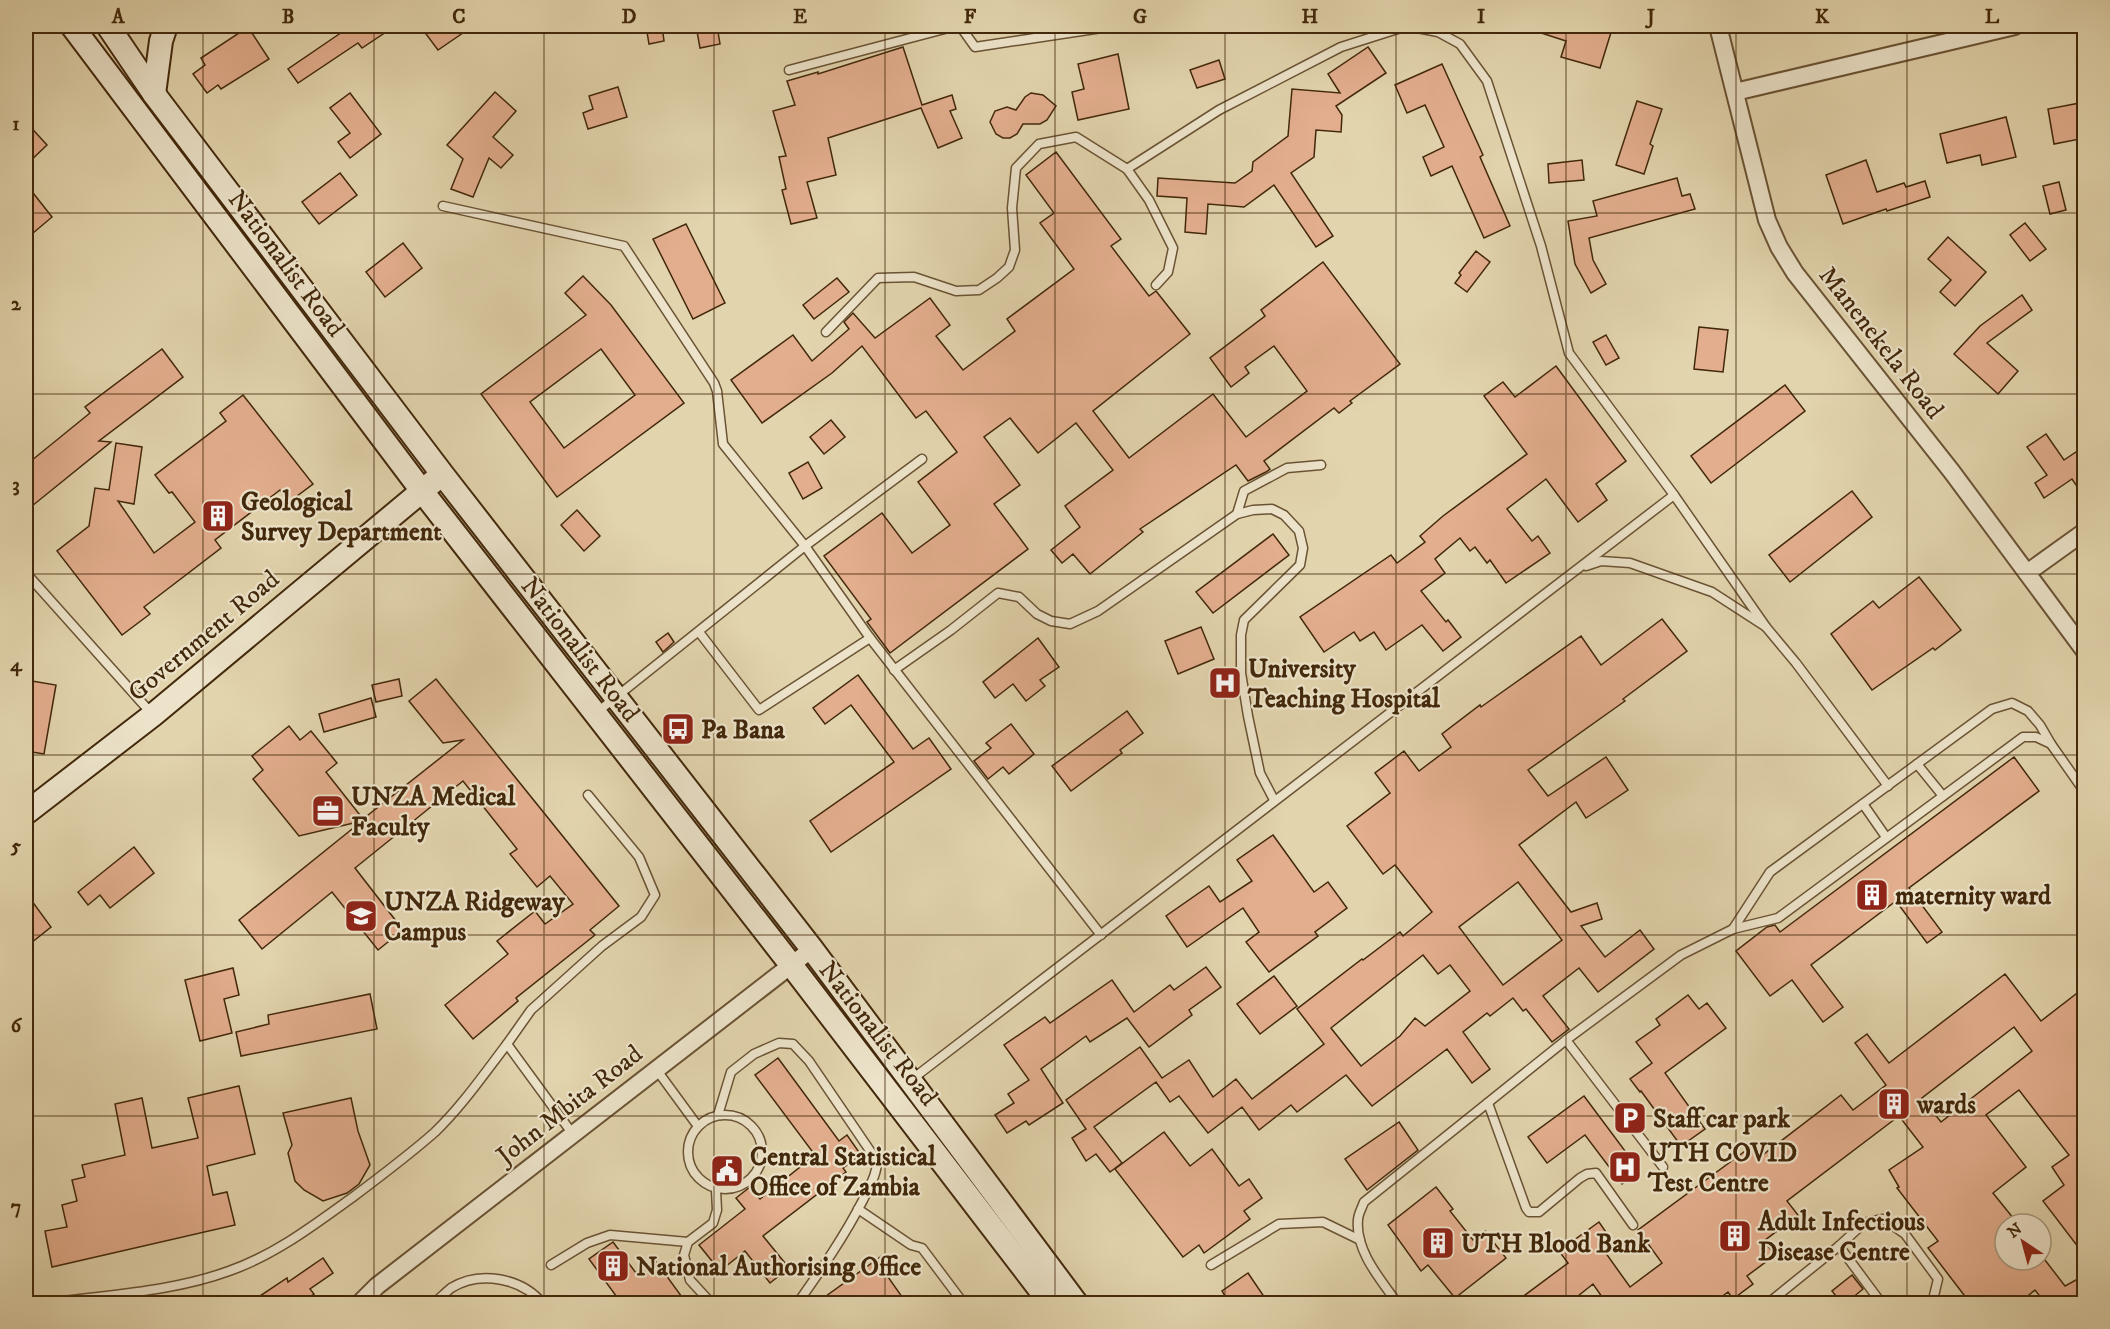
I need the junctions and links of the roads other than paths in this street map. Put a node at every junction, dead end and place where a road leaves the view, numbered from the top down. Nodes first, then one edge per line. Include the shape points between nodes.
1 (72, 26) edge
2 (108, 26) edge
3 (166, 26) edge
4 (958, 26) edge
5 (1115, 26) edge
6 (1718, 26) edge
7 (2015, 26) edge
8 (789, 70) dead end
9 (1735, 92) junction
10 (154, 94) junction
11 (1127, 169) junction
12 (443, 206) dead end
13 (1156, 285) dead end
14 (826, 332) dead end
15 (922, 459) dead end
16 (1321, 465) dead end
17 (443, 475) junction
18 (422, 491) junction
19 (1674, 495) junction
20 (1237, 514) junction
21 (2085, 532) edge
22 (805, 546) junction
23 (1580, 568) junction
24 (26, 573) edge
25 (2027, 573) junction
26 (1766, 627) junction
27 (699, 632) junction
28 (870, 638) junction
29 (2085, 650) edge
30 (894, 670) junction
31 (617, 698) junction
32 (596, 713) junction
33 (153, 715) junction
34 (2050, 744) junction
35 (1917, 764) junction
36 (1887, 786) junction
37 (2085, 791) edge
38 (588, 795) dead end
39 (1943, 796) junction
40 (1274, 800) junction
41 (1863, 804) junction
42 (26, 813) edge
43 (1886, 837) junction
44 (1733, 929) junction
45 (1101, 934) junction
46 (812, 949) junction
47 (792, 966) junction
48 (1566, 1040) junction
49 (507, 1044) junction
50 (656, 1069) junction
51 (911, 1080) junction
52 (1488, 1103) junction
53 (718, 1115) junction
54 (697, 1125) junction
55 (572, 1133) junction
56 (1663, 1167) dead end
57 (716, 1190) junction
58 (858, 1209) junction
59 (1633, 1225) dead end
60 (1360, 1240) junction
61 (688, 1242) junction
62 (1839, 1246) junction
63 (550, 1265) dead end
64 (1211, 1265) dead end
65 (55, 1304) edge
66 (360, 1304) edge
67 (433, 1304) edge
68 (543, 1304) edge
69 (712, 1304) edge
70 (797, 1304) edge
71 (964, 1304) edge
72 (1051, 1304) edge
73 (1077, 1304) edge
74 (1398, 1304) edge
75 (1767, 1304) edge
76 (1882, 1304) edge
77 (1932, 1304) edge

1 - 18 main road, Nationalist Road
2 - 10 main road, Nationalist Road
3 - 10 main road
4 - 5 lane via 975,47
4 - 8 lane
6 - 9 street, Manenekela Road
7 - 9 street
9 - 25 street, Manenekela Road via 1767,220 1779,247 1795,273
10 - 17 main road, Nationalist Road
11 - 13 lane via 1149,200 1173,248 1168,272
11 - 14 lane via 1076,137 1039,144 1016,168 1012,208 1015,250 1009,267 979,290 956,291 914,277 878,278
11 - 19 lane via 1219,110 1341,47 1407,26 1438,32 1460,44 1487,81 1540,246 1569,353
12 - 22 lane via 624,246 714,382 723,444
15 - 22 lane
16 - 20 lane via 1287,468 1244,491
17 - 18 main road, Government Road
17 - 31 main road, Nationalist Road
18 - 32 main road, Nationalist Road
18 - 33 main road, Government Road
19 - 23 lane
19 - 26 lane
20 - 30 lane via 1098,611 1070,624 1037,614 1019,597 998,593
20 - 40 lane via 1272,509 1284,515 1299,531 1303,548 1300,564 1244,620 1241,635 1241,673 1248,716 1260,773
21 - 25 street
22 - 27 lane
22 - 28 lane
23 - 26 lane via 1601,561 1630,563 1713,592
23 - 40 lane
24 - 33 lane
25 - 29 street, Manenekela Road
26 - 36 lane
27 - 28 lane via 759,710
27 - 31 lane
28 - 30 lane
30 - 45 lane
31 - 32 lane
31 - 46 main road, Nationalist Road
32 - 47 main road, Nationalist Road
33 - 42 main road, Government Road
34 - 35 lane via 2028,711 2012,704 1992,709
34 - 37 lane
34 - 39 lane via 2024,736
35 - 36 lane
35 - 39 lane
36 - 41 lane
38 - 49 lane via 639,857 655,896 641,917 531,1010
39 - 43 lane
40 - 45 lane
41 - 43 lane
41 - 44 lane via 1770,872
43 - 44 lane via 1778,918
44 - 48 lane via 1680,955
45 - 51 lane
46 - 47 street, John Mbita Road
46 - 51 main road, Nationalist Road
47 - 50 street, John Mbita Road
47 - 72 main road, Nationalist Road
48 - 52 lane
48 - 56 lane
49 - 55 lane
49 - 65 lane via 435,1131 347,1201 270,1254 229,1272 181,1284
50 - 54 lane
50 - 55 street, John Mbita Road
51 - 73 main road, Nationalist Road
52 - 59 lane via 1529,1212 1539,1212 1580,1178 1596,1173
52 - 60 lane via 1364,1202 1358,1220
53 - 54 lane
53 - 57 lane via 732,1114 743,1119 760,1140 762,1153 760,1166 748,1182 730,1190
53 - 58 lane via 731,1072 754,1053 779,1043 793,1044 809,1061 877,1161 877,1171
54 - 57 lane via 689,1138 687,1154 692,1170
55 - 66 street, John Mbita Road via 377,1286
57 - 61 lane via 713,1223
58 - 70 lane via 834,1252
58 - 71 lane via 911,1245 922,1248
60 - 64 lane via 1323,1222 1279,1224
60 - 74 lane via 1369,1263
61 - 63 lane via 610,1235 587,1243
61 - 69 lane via 684,1255 690,1280
62 - 75 lane
62 - 76 lane
62 - 77 lane via 1864,1223 1883,1219 1905,1234 1938,1279
67 - 68 lane via 453,1287 479,1279 509,1280 537,1296

